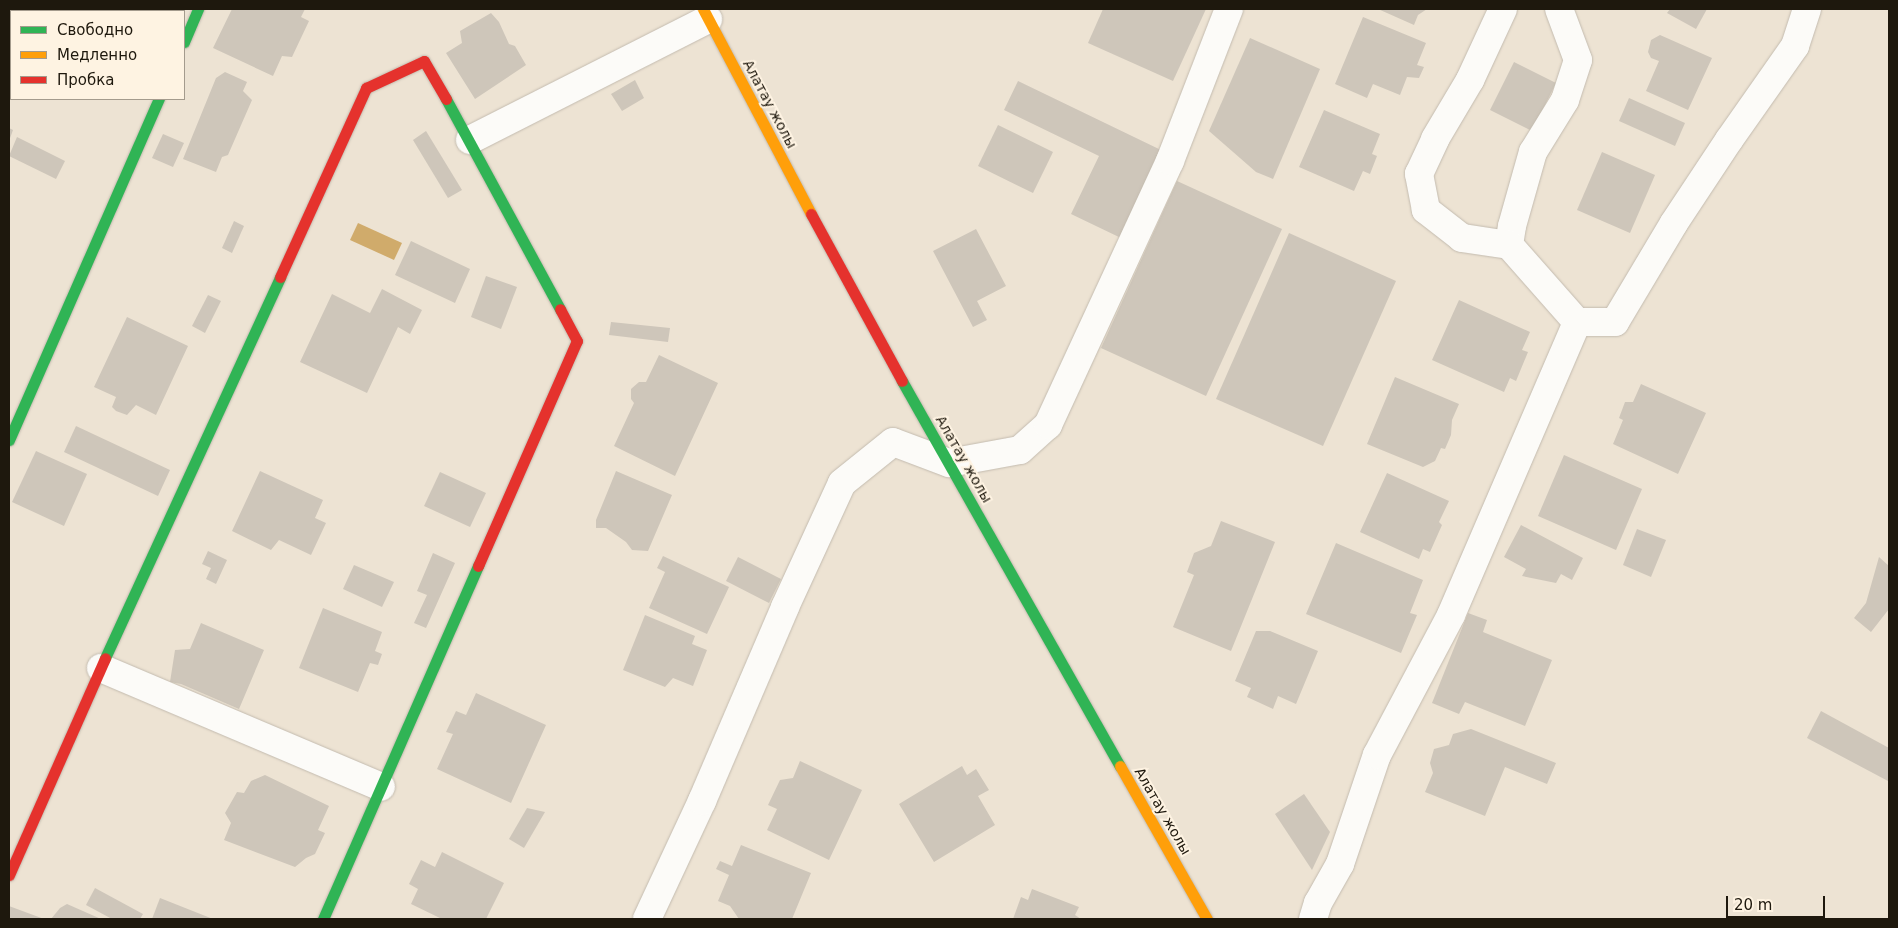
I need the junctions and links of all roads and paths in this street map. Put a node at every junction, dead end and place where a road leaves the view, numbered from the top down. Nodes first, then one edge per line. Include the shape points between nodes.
1 (198, 9) edge
2 (1229, 9) edge
3 (1503, 9) edge
4 (1559, 9) edge
5 (1808, 9) edge
6 (706, 14) edge
7 (185, 40) edge
8 (159, 100) edge
9 (470, 140) junction
10 (1509, 245) junction
11 (1577, 322) junction
12 (9, 440) edge
13 (949, 463) junction
14 (101, 668) junction
15 (381, 787) junction
16 (9, 875) edge
17 (323, 919) edge
18 (647, 919) edge
19 (1207, 919) edge
20 (1313, 919) edge

1 - 7 street
2 - 13 street via 1170,161 1048,425 1020,450
3 - 10 street via 1470,80 1435,139 1419,174 1426,210 1462,238
4 - 10 street via 1578,60 1566,100 1533,152
5 - 11 street via 1795,46 1674,223 1615,322
6 - 9 street
6 - 13 street, Алатау жолы via 855,298
8 - 12 street
9 - 14 street via 424,61 366,88
9 - 15 street via 576,341
10 - 11 street
11 - 20 street via 1451,615 1377,755 1340,864 1318,903
13 - 18 street via 893,442 842,483
13 - 19 street, Алатау жолы
14 - 15 street
14 - 16 street
15 - 17 street

